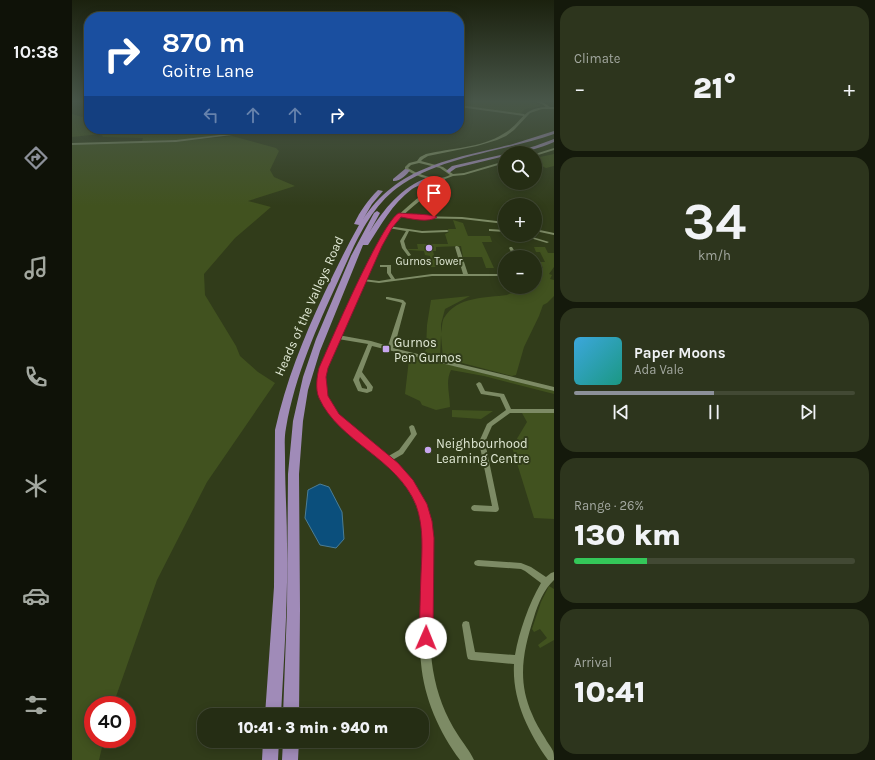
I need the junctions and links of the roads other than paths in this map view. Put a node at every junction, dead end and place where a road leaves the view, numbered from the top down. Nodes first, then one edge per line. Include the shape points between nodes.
1 (223, 135) edge
2 (502, 135) edge
3 (554, 136) edge
4 (128, 140) dead end
5 (72, 143) edge
6 (92, 143) junction
7 (529, 146) edge
8 (554, 150) edge
9 (542, 153) edge
10 (498, 157) edge
11 (419, 162) junction
12 (425, 163) junction
13 (498, 164) edge
14 (410, 171) junction
15 (448, 172) junction
16 (428, 177) junction
17 (443, 179) junction
18 (399, 215) junction
19 (498, 222) edge
20 (389, 227) junction
21 (408, 230) junction
22 (490, 230) dead end
23 (447, 231) dead end
24 (498, 231) edge
25 (542, 231) edge
26 (554, 234) edge
27 (542, 240) edge
28 (547, 242) dead end
29 (457, 247) dead end
30 (409, 255) dead end
31 (349, 259) junction
32 (382, 266) dead end
33 (466, 275) junction
34 (498, 275) edge
35 (363, 280) junction
36 (394, 280) junction
37 (388, 298) dead end
38 (338, 337) junction
39 (371, 343) junction
40 (390, 348) junction
41 (359, 372) dead end
42 (479, 384) dead end
43 (554, 389) edge
44 (509, 411) junction
45 (554, 411) edge
46 (412, 427) dead end
47 (387, 460) junction
48 (474, 508) dead end
49 (478, 563) dead end
50 (554, 575) edge
51 (546, 582) junction
52 (466, 625) dead end
53 (519, 660) junction
54 (273, 708) edge
55 (292, 708) edge
56 (271, 748) edge
57 (291, 748) edge
58 (270, 760) edge
59 (290, 760) edge
60 (468, 760) edge
61 (554, 760) edge

1 - 6 street via 176,141
2 - 11 street via 427,155
3 - 7 highway
3 - 12 highway
3 - 31 highway, Heads of the Valleys Road via 447,166 406,185 392,194 382,205
4 - 6 street
5 - 6 street
8 - 9 street
10 - 15 highway via 462,165
11 - 12 street
11 - 14 street via 407,165 406,168
12 - 15 street
13 - 15 street via 464,174
14 - 16 street
14 - 31 highway via 382,189 363,211 344,251
15 - 17 street via 449,177
16 - 17 street
16 - 31 highway via 401,197 379,222 362,251
17 - 18 street via 444,183 408,206
18 - 19 street
18 - 20 street
20 - 21 street
20 - 35 street
21 - 23 street
21 - 30 street via 402,241
22 - 24 street
25 - 26 street
27 - 28 street
29 - 33 street
31 - 54 highway, Heads of the Valleys Road via 299,361 280,427 280,595
31 - 55 highway, Heads of the Valleys Road via 308,371 300,404 294,486
32 - 36 street via 390,266 389,273
33 - 34 street
33 - 36 street via 432,275
35 - 36 street
35 - 38 street
37 - 40 street via 404,303
38 - 39 street
38 - 47 street via 323,368 323,396 335,416
39 - 40 street
39 - 41 street
40 - 43 street
42 - 44 street via 483,393 502,395
44 - 45 street
44 - 48 street via 489,426 482,442 496,509
46 - 47 street via 414,434 401,452
47 - 60 street via 409,483 421,504 426,521 428,538 425,652 428,675 440,715
49 - 51 street via 522,566
50 - 51 street
51 - 53 street via 534,605
52 - 53 street via 471,656
53 - 61 street via 524,705 540,742
56 - 58 highway
57 - 59 highway

